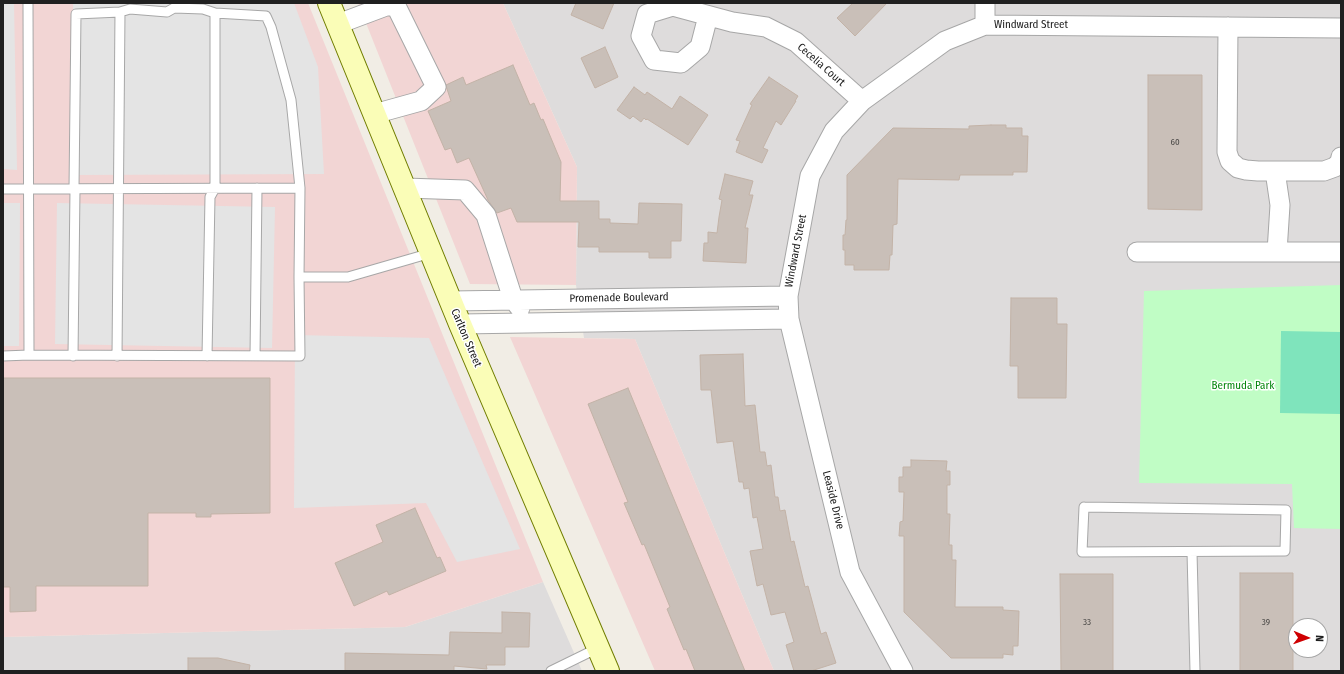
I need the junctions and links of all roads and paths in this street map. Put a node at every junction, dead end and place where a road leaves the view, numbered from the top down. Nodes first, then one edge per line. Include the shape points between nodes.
1 (28, 3) edge
2 (329, 3) edge
3 (986, 3) edge
4 (120, 12) junction
5 (215, 13) junction
6 (708, 16) dead end
7 (338, 24) junction
8 (985, 25) junction
9 (1228, 27) junction
10 (1341, 28) edge
11 (862, 101) junction
12 (374, 114) junction
13 (1341, 157) edge
14 (1276, 171) junction
15 (215, 188) junction
16 (257, 188) junction
17 (300, 188) junction
18 (405, 188) junction
19 (3, 189) edge
20 (28, 189) junction
21 (75, 189) junction
22 (118, 189) junction
23 (1137, 252) dead end
24 (1277, 252) junction
25 (1341, 252) edge
26 (431, 253) junction
27 (299, 277) junction
28 (788, 296) junction
29 (514, 300) junction
30 (451, 301) junction
31 (790, 319) junction
32 (531, 323) junction
33 (460, 324) junction
34 (28, 355) junction
35 (3, 356) edge
36 (73, 356) junction
37 (117, 356) junction
38 (207, 356) junction
39 (255, 356) junction
40 (1192, 552) junction
41 (598, 648) junction
42 (551, 671) edge
43 (608, 671) edge
44 (903, 671) edge
45 (1195, 671) edge

1 - 20 lane
2 - 7 main road, Carlton Street
3 - 8 street
4 - 5 lane via 130,9 167,12 174,8 204,9
4 - 21 lane via 76,14
4 - 22 lane
5 - 15 lane
5 - 17 lane via 266,16 271,26 291,100
6 - 11 street, Cecelia Court via 766,27 796,42
7 - 12 main road, Carlton Street
7 - 12 street via 386,6 396,6 436,87 421,101
8 - 9 street, Windward Street
8 - 11 street, Windward Street via 945,41
9 - 10 street, Windward Street
9 - 14 street via 1227,152 1230,161 1238,168
11 - 28 street, Windward Street via 834,131 810,176
12 - 18 main road, Carlton Street
13 - 14 street via 1335,167 1324,172
14 - 24 street via 1280,205
15 - 16 lane
15 - 22 lane
15 - 38 lane via 210,198
16 - 17 lane
16 - 39 lane
17 - 27 lane
18 - 26 main road, Carlton Street
18 - 29 street via 465,190 486,215
19 - 20 lane
20 - 21 lane
20 - 34 lane
21 - 22 lane
21 - 36 lane
22 - 37 lane
23 - 24 street
24 - 25 street
26 - 27 lane via 348,277
26 - 30 main road, Carlton Street
27 - 39 lane via 300,356
28 - 29 street, Promenade Boulevard
28 - 31 street, Windward Street
29 - 30 street, Promenade Boulevard
29 - 32 street
30 - 33 main road, Carlton Street
31 - 32 street
31 - 44 street, Leaside Drive via 850,572
32 - 33 street
33 - 41 main road, Carlton Street
34 - 35 lane
34 - 36 lane
36 - 37 lane
37 - 38 lane
38 - 39 lane
40 - 40 lane via 1286,551 1286,510 1084,506 1082,552
40 - 45 lane
41 - 42 lane
41 - 43 main road, Carlton Street

